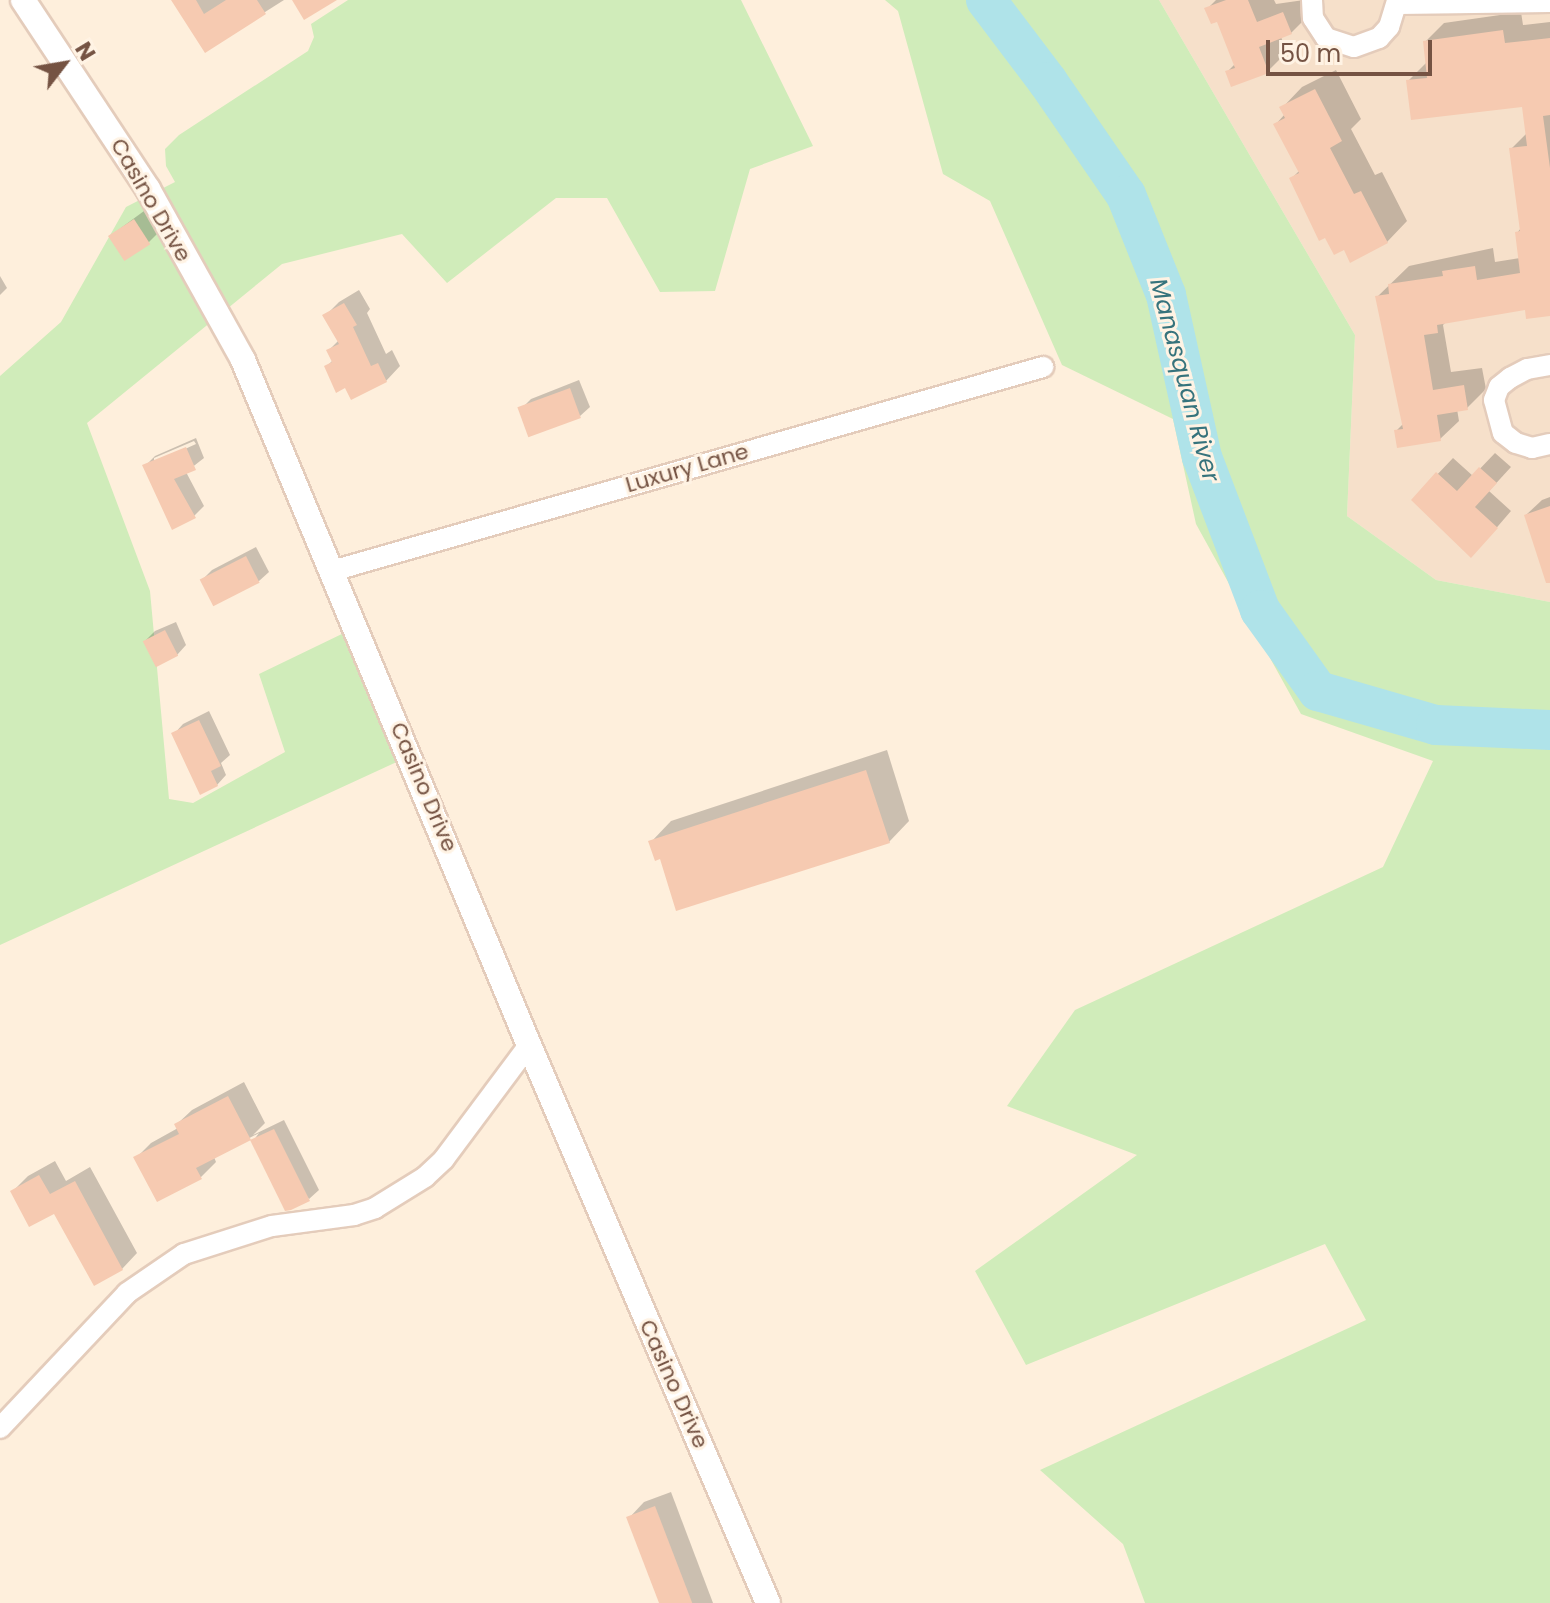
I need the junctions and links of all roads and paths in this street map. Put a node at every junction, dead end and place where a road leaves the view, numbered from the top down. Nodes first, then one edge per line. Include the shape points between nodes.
1 (23, 0) edge
2 (1312, 0) edge
3 (1398, 2) edge
4 (1550, 2) edge
5 (1550, 365) edge
6 (1043, 367) dead end
7 (1550, 444) edge
8 (332, 571) junction
9 (529, 1045) junction
10 (0, 1428) edge
11 (768, 1603) edge

1 - 8 street, Casino Drive via 148,189 243,360
2 - 3 street via 1313,18 1326,38 1354,47 1379,38
3 - 4 street
5 - 7 street via 1510,378 1494,400 1503,433 1532,448
6 - 8 street, Luxury Lane
8 - 9 street, Casino Drive
9 - 10 street via 425,1177 354,1215 272,1226 184,1254 127,1293
9 - 11 street, Casino Drive

